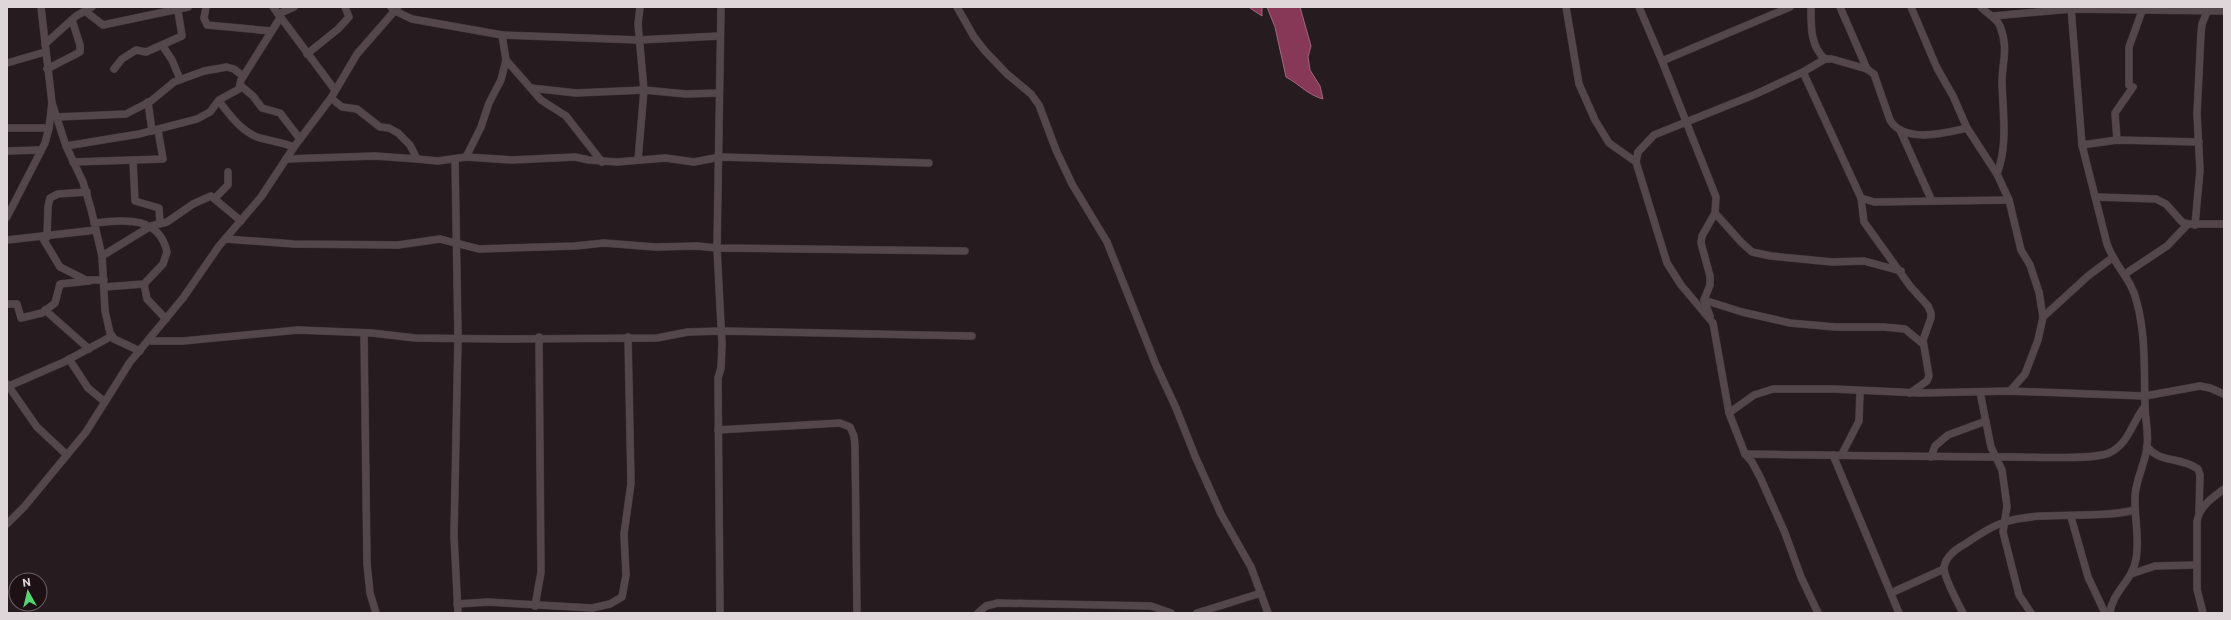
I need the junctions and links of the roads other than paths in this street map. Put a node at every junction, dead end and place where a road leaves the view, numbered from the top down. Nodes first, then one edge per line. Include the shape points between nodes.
1 (41, 7) edge
2 (188, 7) edge
3 (206, 7) edge
4 (273, 7) edge
5 (294, 7) edge
6 (345, 7) edge
7 (640, 7) edge
8 (721, 7) edge
9 (957, 7) edge
10 (1566, 7) edge
11 (1639, 7) edge
12 (1790, 7) edge
13 (1810, 7) edge
14 (1840, 7) edge
15 (1911, 7) edge
16 (1981, 7) edge
17 (89, 8) edge
18 (394, 8) edge
19 (2071, 8) edge
20 (2208, 9) edge
21 (178, 11) junction
22 (2142, 11) junction
23 (2224, 11) edge
24 (279, 16) junction
25 (1993, 16) junction
26 (72, 20) junction
27 (271, 30) junction
28 (502, 34) junction
29 (720, 36) junction
30 (639, 40) junction
31 (162, 45) junction
32 (45, 48) junction
33 (307, 54) junction
34 (1825, 59) junction
35 (506, 60) junction
36 (1662, 61) junction
37 (7, 63) edge
38 (47, 69) junction
39 (114, 69) dead end
40 (1867, 69) junction
41 (1802, 72) junction
42 (243, 76) junction
43 (180, 79) junction
44 (240, 86) junction
45 (531, 88) junction
46 (335, 90) junction
47 (644, 90) junction
48 (719, 93) junction
49 (331, 98) junction
50 (219, 101) junction
51 (148, 102) junction
52 (52, 103) junction
53 (57, 117) junction
54 (1688, 121) junction
55 (7, 128) edge
56 (49, 128) junction
57 (1967, 128) junction
58 (1900, 130) junction
59 (155, 131) junction
60 (300, 139) junction
61 (2117, 140) junction
62 (2199, 142) junction
63 (2082, 145) junction
64 (66, 146) junction
65 (294, 147) junction
66 (40, 150) junction
67 (7, 151) edge
68 (720, 156) junction
69 (466, 157) junction
70 (286, 159) junction
71 (418, 159) junction
72 (455, 159) junction
73 (638, 160) junction
74 (133, 161) junction
75 (73, 162) junction
76 (602, 162) junction
77 (1636, 162) junction
78 (929, 163) dead end
79 (228, 172) dead end
80 (1997, 174) junction
81 (87, 192) junction
82 (2096, 197) junction
83 (215, 198) junction
84 (1861, 198) junction
85 (1931, 199) junction
86 (2009, 200) junction
87 (1715, 213) junction
88 (7, 217) edge
89 (241, 221) junction
90 (160, 223) junction
91 (2224, 224) edge
92 (2191, 225) junction
93 (95, 226) junction
94 (151, 226) junction
95 (45, 237) junction
96 (225, 239) junction
97 (7, 240) edge
98 (456, 242) junction
99 (717, 248) junction
100 (965, 251) dead end
101 (102, 256) junction
102 (2112, 258) junction
103 (1901, 271) junction
104 (2125, 274) junction
105 (89, 281) junction
106 (104, 283) junction
107 (144, 284) junction
108 (1704, 300) junction
109 (7, 304) edge
110 (45, 310) junction
111 (2043, 317) junction
112 (166, 319) junction
113 (1714, 323) junction
114 (721, 331) junction
115 (364, 333) junction
116 (112, 336) junction
117 (972, 336) dead end
118 (539, 337) junction
119 (628, 337) junction
120 (458, 338) junction
121 (149, 341) junction
122 (1923, 344) junction
123 (89, 349) junction
124 (140, 351) junction
125 (69, 359) junction
126 (8, 385) edge
127 (1860, 391) junction
128 (2010, 391) junction
129 (1980, 392) junction
130 (1910, 393) junction
131 (2224, 394) edge
132 (2145, 396) junction
133 (105, 402) junction
134 (2145, 406) junction
135 (1729, 413) junction
136 (1986, 421) junction
137 (718, 430) junction
138 (2147, 446) junction
139 (1745, 454) junction
140 (1842, 454) junction
141 (67, 455) junction
142 (1833, 455) junction
143 (1931, 457) junction
144 (1996, 457) junction
145 (2224, 488) edge
146 (2135, 510) junction
147 (2199, 512) junction
148 (2071, 517) junction
149 (2004, 522) junction
150 (7, 524) edge
151 (2196, 565) junction
152 (1944, 569) junction
153 (2131, 574) junction
154 (1261, 593) junction
155 (1891, 593) junction
156 (457, 604) junction
157 (535, 606) junction
158 (592, 610) edge
159 (1217, 610) edge
160 (376, 613) edge
161 (458, 613) edge
162 (720, 613) edge
163 (857, 613) edge
164 (978, 613) edge
165 (1170, 613) edge
166 (1197, 613) edge
167 (1268, 613) edge
168 (1818, 613) edge
169 (1899, 613) edge
170 (1963, 613) edge
171 (2031, 613) edge
172 (2105, 613) edge
173 (2110, 613) edge
174 (2203, 613) edge

1 - 32 street
2 - 21 street
3 - 27 street via 204,18 207,25
4 - 24 street
5 - 24 street
6 - 33 street via 349,17 334,33
7 - 30 street
8 - 29 street
9 - 154 street via 986,51 1040,105 1056,150 1072,184 1107,242 1195,456 1221,514 1251,567
10 - 77 street via 1582,95 1609,143
11 - 36 street
12 - 36 street
13 - 34 street via 1813,40 1816,49
14 - 40 street
15 - 57 street
16 - 25 street
17 - 21 street via 103,25
17 - 26 street
18 - 28 street via 412,19
18 - 46 street via 357,54
19 - 22 street
19 - 25 street
19 - 63 street
20 - 22 street
20 - 23 street
20 - 62 street via 2201,33 2197,114
21 - 31 street via 182,36
22 - 61 street via 2129,47 2131,86 2115,113
24 - 27 street
24 - 33 street
25 - 80 street via 1999,24 2006,52 2002,76 2004,150
26 - 32 street
26 - 38 street via 80,52
27 - 42 street via 260,52
28 - 30 street
28 - 35 street
29 - 30 street
29 - 48 street
30 - 47 street
31 - 39 street via 146,52 136,50 122,59
31 - 43 street
32 - 37 street
32 - 38 street
33 - 46 street
34 - 40 street
34 - 41 street
35 - 45 street
35 - 69 street via 501,80
36 - 54 street
38 - 52 street
40 - 58 street via 1874,74 1890,120
41 - 54 street via 1756,94
41 - 84 street
42 - 43 street via 234,69 221,67
42 - 44 street
43 - 51 street via 164,88
44 - 50 street
44 - 60 street via 253,96 262,108 280,113
45 - 47 street via 576,93
45 - 76 street via 541,100 566,116
46 - 49 street
47 - 48 street via 686,94
47 - 73 street
48 - 68 street
49 - 60 street
49 - 71 street via 342,107 357,109 380,127 398,133 410,145
50 - 59 street via 205,116
50 - 65 street via 247,132
51 - 53 street via 120,116 93,114
51 - 59 street
52 - 53 street
52 - 56 street
53 - 64 street
54 - 77 street via 1654,135 1638,152
54 - 87 street via 1713,184 1716,197
55 - 56 street
56 - 66 street
57 - 58 street via 1940,134 1916,134
57 - 80 street
58 - 85 street
59 - 64 street
59 - 74 street via 163,158
60 - 65 street
61 - 62 street
61 - 63 street
62 - 92 street via 2199,188
63 - 82 street
64 - 75 street
65 - 70 street
66 - 67 street
66 - 88 street
68 - 73 street via 694,162 665,158
68 - 78 street
68 - 99 street
69 - 72 street
69 - 76 street via 512,160 575,157
70 - 71 street via 375,156
70 - 89 street via 261,197
71 - 72 street
72 - 98 street
73 - 76 street
74 - 75 street
74 - 90 street via 135,201 158,208
75 - 81 street
77 - 113 street via 1667,263 1681,285
79 - 83 street via 228,185
80 - 86 street
81 - 93 street
81 - 95 street via 58,194 50,198
82 - 92 street via 2156,199 2166,204 2182,222
82 - 102 street
83 - 89 street
83 - 90 street via 211,196 193,204
84 - 85 street via 1874,202
84 - 103 street via 1864,222
85 - 86 street
86 - 111 street via 2021,250 2030,265 2039,292
87 - 103 street via 1752,252 1832,262 1864,261
87 - 108 street via 1701,242 1710,276 1710,285
89 - 96 street
90 - 94 street
91 - 92 street
92 - 104 street via 2167,246
93 - 94 street via 118,220
93 - 95 street
93 - 101 street
94 - 101 street
94 - 107 street via 165,247 166,256 163,264
95 - 97 street
95 - 105 street via 60,267
96 - 98 street via 294,244 398,245 440,239
96 - 112 street
98 - 99 street via 467,248 479,249 566,247 604,243
98 - 120 street
99 - 100 street
99 - 114 street
101 - 106 street
102 - 104 street
102 - 111 street
103 - 122 street via 1931,313
104 - 132 street via 2133,289 2142,324
105 - 106 street
105 - 110 street via 60,284 55,303
106 - 107 street
106 - 116 street via 105,312
107 - 112 street via 147,299
108 - 113 street
108 - 122 street via 1790,323 1905,329
109 - 110 street via 17,304 19,316 22,318
110 - 123 street
111 - 128 street via 2038,340 2025,374
112 - 121 street
113 - 135 street
114 - 117 street
114 - 119 street via 688,332 657,338
114 - 137 street
115 - 120 street via 415,338
115 - 121 street via 298,330 183,341
115 - 160 street via 367,564 370,593
116 - 123 street
116 - 124 street
118 - 119 street
118 - 120 street
118 - 157 street via 541,572
119 - 158 street via 631,483 624,534 626,576 622,597
120 - 156 street via 454,536
121 - 124 street
122 - 130 street via 1929,376
123 - 125 street
124 - 133 street
125 - 126 street
125 - 133 street via 88,388
126 - 141 street via 37,427
127 - 130 street
127 - 135 street via 1773,389 1754,395
127 - 140 street via 1859,421
128 - 129 street
128 - 132 street
129 - 130 street
129 - 136 street
131 - 132 street via 2200,386
132 - 134 street
133 - 141 street via 86,432
134 - 138 street
134 - 144 street via 2136,416 2120,447 2107,454
135 - 139 street
136 - 143 street via 1948,435 1935,446
136 - 144 street via 1991,447
137 - 162 street
137 - 163 street via 840,423 850,427 855,446
138 - 146 street via 2137,482
138 - 147 street via 2158,456 2182,460 2198,469
139 - 142 street
139 - 168 street via 1760,476
140 - 142 street
140 - 143 street
141 - 150 street
142 - 155 street
143 - 144 street
144 - 149 street via 2002,470 2006,494 2007,514
145 - 147 street
146 - 148 street via 2117,514
146 - 153 street via 2137,557
147 - 151 street
148 - 149 street via 2020,518
148 - 172 street via 2088,577
149 - 152 street via 1954,551 1946,561
149 - 171 street via 2003,532 2019,595
151 - 153 street via 2155,566
151 - 174 street via 2197,589
152 - 155 street
152 - 170 street
153 - 173 street via 2112,602
154 - 159 street
154 - 167 street
155 - 169 street
156 - 157 street via 488,602
156 - 161 street
157 - 158 street
159 - 166 street
164 - 165 street via 986,606 998,603 1151,606

